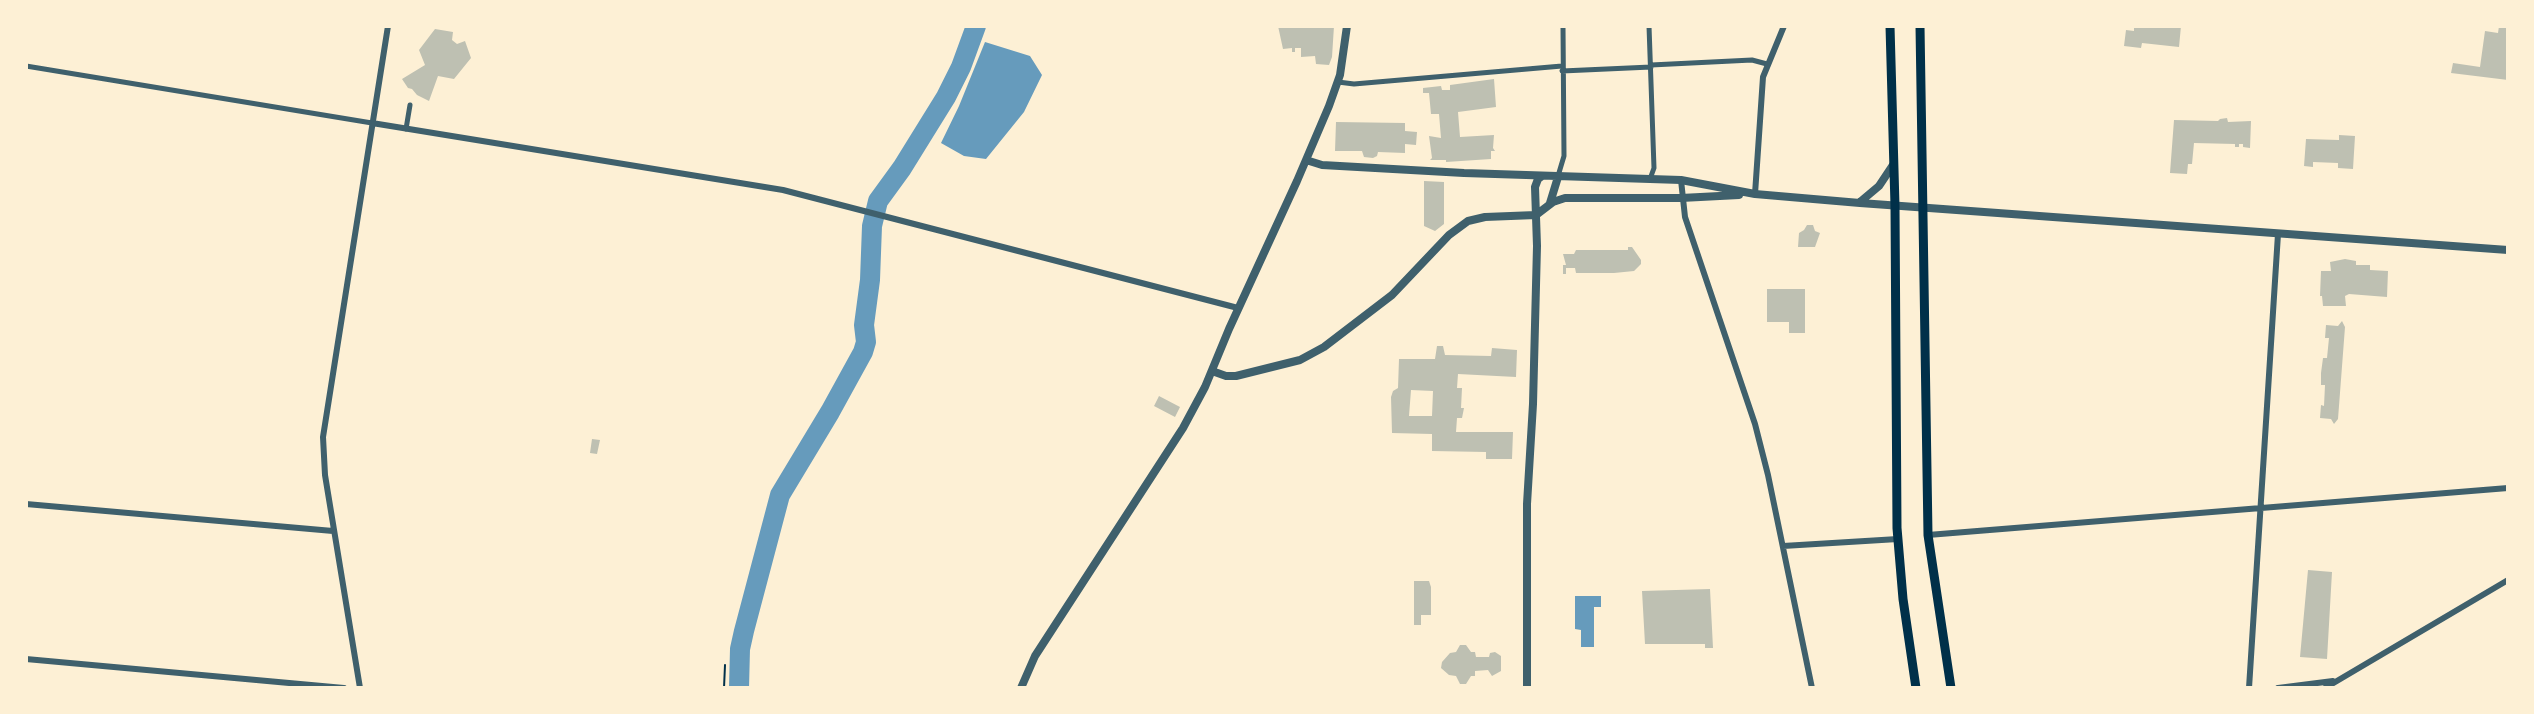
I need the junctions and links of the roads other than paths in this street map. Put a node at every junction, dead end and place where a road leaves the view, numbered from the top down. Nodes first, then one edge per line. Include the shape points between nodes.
1 (388, 26) edge
2 (1347, 26) edge
3 (1563, 26) edge
4 (1649, 26) edge
5 (1784, 26) edge
6 (1890, 26) edge
7 (1920, 26) edge
8 (1767, 64) junction
9 (26, 66) edge
10 (1651, 66) junction
11 (1562, 68) junction
12 (1338, 82) junction
13 (410, 105) dead end
14 (372, 123) junction
15 (406, 129) junction
16 (1306, 160) junction
17 (1893, 165) junction
18 (1542, 176) junction
19 (1558, 177) junction
20 (1650, 179) junction
21 (1681, 180) junction
22 (1755, 194) junction
23 (1681, 198) junction
24 (1860, 203) junction
25 (1549, 204) junction
26 (1895, 206) junction
27 (1924, 208) junction
28 (1536, 215) junction
29 (2278, 234) junction
30 (2508, 250) edge
31 (1238, 308) junction
32 (1212, 371) junction
33 (2508, 488) edge
34 (26, 504) edge
35 (2261, 508) junction
36 (333, 531) junction
37 (1928, 535) junction
38 (1898, 539) junction
39 (1783, 546) junction
40 (2508, 580) edge
41 (26, 659) edge
42 (2337, 684) edge
43 (344, 688) edge
44 (360, 688) edge
45 (1021, 688) edge
46 (1527, 688) edge
47 (1812, 688) edge
48 (1916, 688) edge
49 (1951, 688) edge
50 (2249, 688) edge
51 (2278, 688) edge
52 (2325, 688) edge

1 - 14 street
2 - 12 street
3 - 11 street
4 - 10 street
5 - 8 street
6 - 17 main road
7 - 27 main road
8 - 10 street via 1752,60
8 - 22 street
9 - 14 street
10 - 11 street
10 - 20 street
11 - 12 street
11 - 19 street via 1564,156
12 - 16 street
13 - 15 street
14 - 15 street
14 - 36 street via 323,437
15 - 31 street via 756,185
16 - 18 street
16 - 31 street
17 - 24 street
17 - 26 main road
18 - 19 street
18 - 28 street via 1536,184
19 - 20 street
19 - 25 street
20 - 21 street
21 - 22 street
21 - 23 street
22 - 23 street
22 - 24 street
23 - 25 street via 1571,198
23 - 39 street via 1747,395
24 - 26 street
25 - 28 street
26 - 27 street
26 - 38 main road
27 - 29 street
27 - 37 main road
28 - 32 street via 1468,221 1392,295 1300,360 1236,376
28 - 46 street
29 - 30 street
29 - 35 street
31 - 32 street
32 - 45 street via 1190,416 1035,656
33 - 35 street
34 - 36 street
35 - 37 street
35 - 50 street
36 - 44 street
37 - 49 main road
38 - 39 street
38 - 48 main road
39 - 47 street
40 - 42 street
41 - 43 street
42 - 51 street
42 - 52 street

